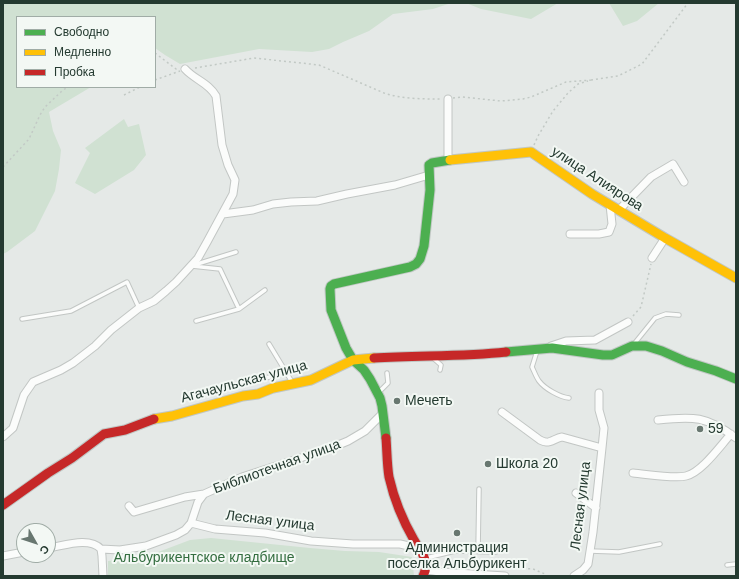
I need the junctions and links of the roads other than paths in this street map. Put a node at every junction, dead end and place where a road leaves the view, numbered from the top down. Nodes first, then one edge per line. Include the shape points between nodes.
1 (185, 69) road end
2 (448, 98) road end
3 (448, 160) junction
4 (429, 175) junction
5 (684, 182) dead end
6 (610, 205) junction
7 (619, 210) junction
8 (223, 214) junction
9 (570, 234) dead end
10 (665, 238) junction
11 (236, 252) dead end
12 (652, 258) road end
13 (191, 266) junction
14 (736, 278) edge
15 (265, 290) dead end
16 (140, 308) junction
17 (239, 309) junction
18 (679, 315) dead end
19 (22, 319) dead end
20 (196, 321) dead end
21 (628, 322) road end
22 (269, 344) dead end
23 (632, 346) junction
24 (537, 350) junction
25 (431, 356) junction
26 (353, 360) junction
27 (440, 370) dead end
28 (286, 373) junction
29 (387, 373) dead end
30 (736, 379) edge
31 (293, 383) junction
32 (222, 388) dead end
33 (378, 393) junction
34 (599, 393) dead end
35 (569, 398) dead end
36 (502, 412) dead end
37 (382, 414) junction
38 (658, 420) dead end
39 (733, 436) edge
40 (3, 437) edge
41 (602, 448) junction
42 (633, 473) dead end
43 (479, 489) dead end
44 (576, 493) dead end
45 (204, 494) junction
46 (3, 504) edge
47 (129, 506) dead end
48 (596, 508) junction
49 (191, 523) junction
50 (660, 544) dead end
51 (56, 547) edge
52 (418, 548) junction
53 (100, 549) junction
54 (478, 551) junction
55 (590, 551) junction
56 (496, 552) road end
57 (16, 554) edge
58 (3, 556) edge
59 (424, 558) junction
60 (727, 564) dead end
61 (736, 564) edge
62 (424, 573) edge
63 (103, 576) edge
64 (505, 576) edge
65 (574, 576) edge

1 - 8 street via 208,85 216,96 222,145 235,180 233,194
2 - 3 street
3 - 4 street, улица Алиярова via 432,163
3 - 6 street, улица Алиярова via 531,152
4 - 8 street via 395,185 316,201 273,204
4 - 26 street via 430,190 424,246 416,264 331,286 331,310
5 - 7 street via 673,164 651,177
6 - 7 street, улица Алиярова
6 - 9 street via 612,224 609,232
7 - 10 street, улица Алиярова
8 - 13 street
10 - 12 street
10 - 14 street, улица Алиярова
11 - 13 lane
13 - 16 street via 154,301
13 - 17 lane via 220,269
15 - 17 lane
16 - 19 lane via 127,282 70,311
16 - 40 street via 73,363 33,382 24,395 12,428
17 - 20 lane
18 - 23 lane via 666,314 655,318
21 - 24 street, Агачаульская улица via 595,340 566,341
22 - 28 lane
23 - 24 street, Агачаульская улица via 612,355 552,348
23 - 30 street, Агачаульская улица via 646,346 662,351
24 - 25 street, Агачаульская улица
24 - 35 lane via 532,367 539,382 554,394
25 - 26 street, Агачаульская улица
25 - 27 lane via 441,365
26 - 31 street, Агачаульская улица via 311,380
26 - 33 street via 364,370
28 - 31 lane
28 - 32 lane
29 - 33 lane via 388,383
31 - 46 street, Агачаульская улица via 104,434
33 - 37 street
34 - 41 street via 599,410 604,428
36 - 41 street, Лесная улица via 546,443 562,438
37 - 45 street, Библиотечная улица via 365,431 348,441
37 - 52 street via 389,476 408,530
38 - 39 street via 698,418
39 - 42 street via 692,474 684,477
41 - 48 street, Лесная улица
43 - 54 lane
44 - 48 street
45 - 47 street via 134,512
45 - 49 street, Библиотечная улица via 198,502
48 - 55 street, Лесная улица
49 - 52 street, Лесная улица via 216,529 265,533 311,541 400,544
49 - 53 street via 176,535 146,546 120,550
50 - 55 lane via 619,552
51 - 53 street via 91,543
52 - 59 street
53 - 63 street
54 - 56 lane
54 - 59 lane via 454,551
55 - 65 street, Лесная улица via 588,564
57 - 58 street
59 - 62 street
60 - 61 lane
62 - 64 street

